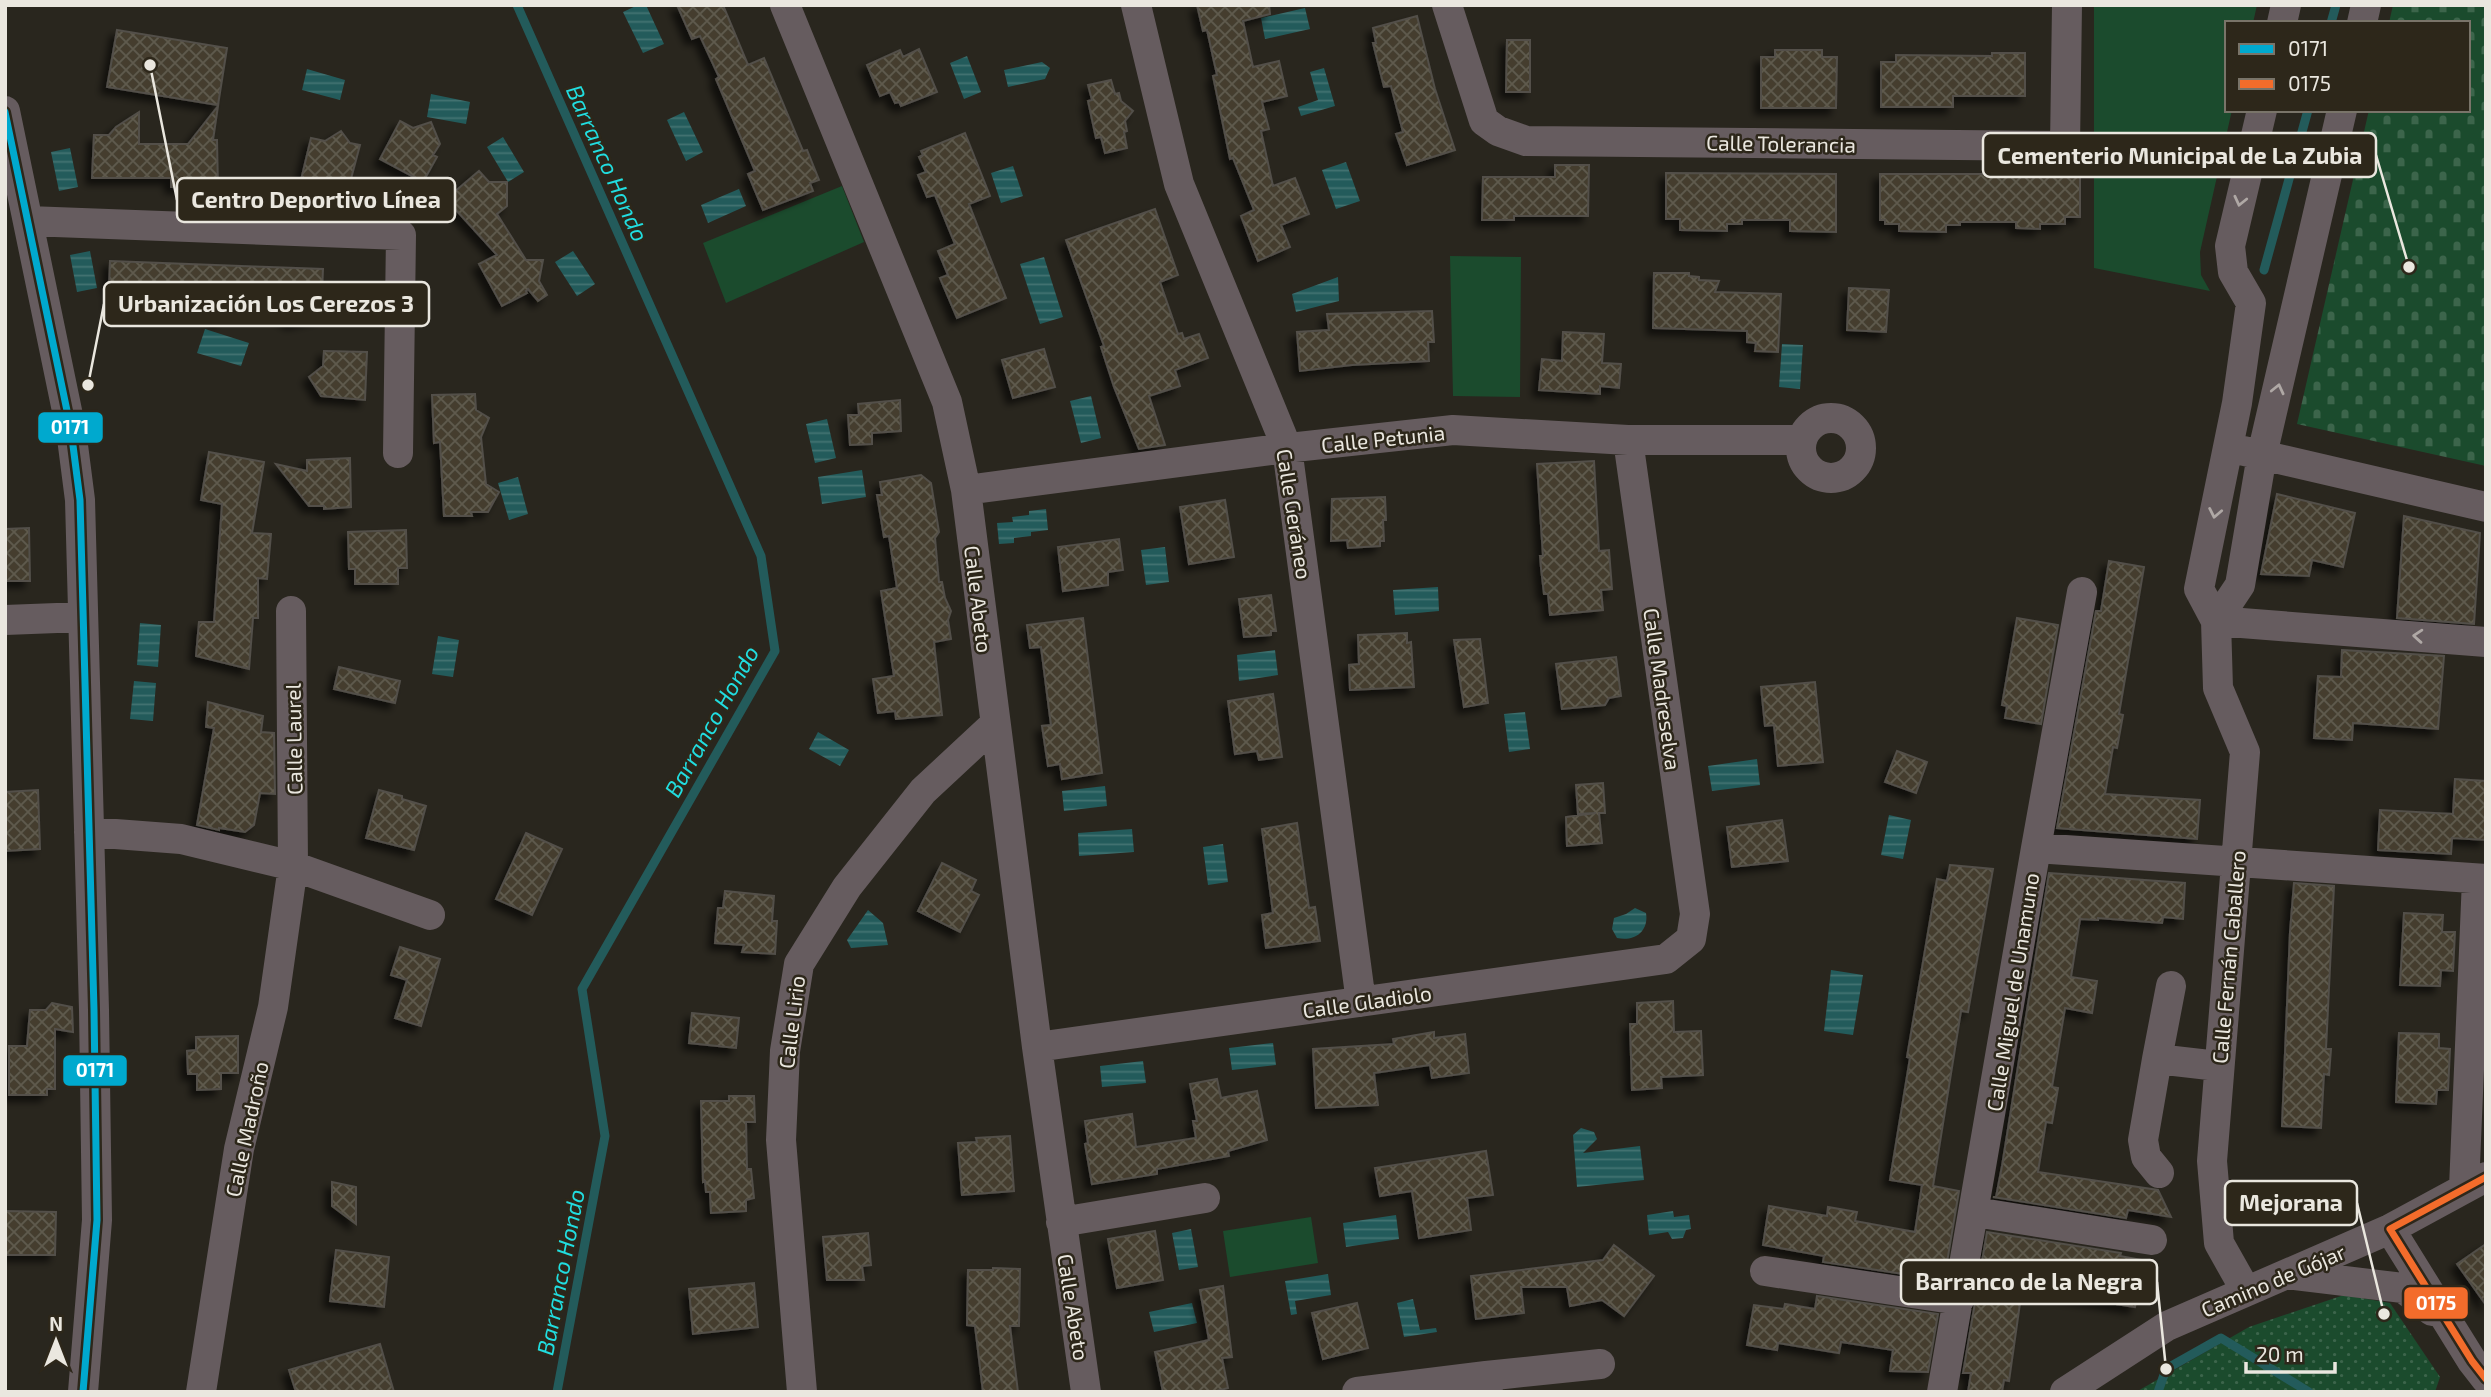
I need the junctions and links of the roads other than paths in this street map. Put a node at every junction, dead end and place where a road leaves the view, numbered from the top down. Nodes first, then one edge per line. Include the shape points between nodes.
1 (785, 5) edge
2 (1136, 5) edge
3 (1447, 5) edge
4 (2067, 5) edge
5 (5, 111) edge
6 (2262, 112) edge
7 (2342, 112) edge
8 (12, 175) edge
9 (28, 221) junction
10 (2251, 303) junction
11 (2297, 307) junction
12 (1628, 440) junction
13 (1802, 440) dead end
14 (2228, 447) junction
15 (1287, 448) junction
16 (398, 453) dead end
17 (2262, 455) junction
18 (966, 490) junction
19 (2486, 507) edge
20 (2082, 593) dead end
21 (291, 611) dead end
22 (83, 617) junction
23 (5, 620) edge
24 (2216, 621) junction
25 (2486, 642) edge
26 (995, 724) junction
27 (89, 832) junction
28 (2036, 848) junction
29 (2236, 860) junction
30 (293, 866) junction
31 (2482, 879) edge
32 (430, 915) dead end
33 (1691, 939) joint
34 (2171, 986) dead end
35 (1361, 1002) junction
36 (1037, 1048) junction
37 (2157, 1059) junction
38 (2218, 1066) junction
39 (2159, 1173) dead end
40 (2475, 1183) edge
41 (1205, 1198) dead end
42 (1975, 1212) junction
43 (1061, 1222) junction
44 (2390, 1229) junction
45 (2152, 1240) dead end
46 (1765, 1271) dead end
47 (2291, 1274) junction
48 (2246, 1291) junction
49 (1959, 1300) junction
50 (2451, 1327) junction
51 (1600, 1364) dead end
52 (2479, 1370) edge
53 (1487, 1384) edge
54 (83, 1392) edge
55 (201, 1392) edge
56 (802, 1392) edge
57 (1087, 1392) edge
58 (1357, 1392) edge
59 (1942, 1392) edge
60 (2064, 1392) edge
61 (2473, 1392) edge

1 - 18 street, Calle Abeto via 947,402
2 - 15 street, Calle Geráneo via 1179,184
3 - 4 street, Calle Tolerancia via 1484,121 1526,141 2065,146
5 - 8 street
6 -> 10 street via 2230,246 2233,272
7 - 11 street
8 - 9 street
9 - 16 street via 401,235
9 - 22 street via 71,430 80,500
10 - 11 street
10 - 14 street, Calle Fernán Caballero
17 -> 11 street
12 - 13 street, Calle Petunia
12 - 15 street, Calle Petunia via 1453,430
12 - 33 street, Calle Madreselva via 1695,914
14 - 17 street
14 -> 24 street, Calle Fernán Caballero via 2199,590
15 - 18 street, Calle Petunia
15 - 35 street, Calle Geráneo
17 - 19 street
17 - 24 street via 2240,584
18 - 26 street, Calle Abeto
20 - 28 street, Calle Miguel de Unamuno
21 - 30 street, Calle Laurel
22 - 23 street
22 - 27 street
25 -> 24 street
24 - 29 street, Calle Fernán Caballero via 2218,688 2245,752
26 - 36 street, Calle Abeto
26 - 56 street, Calle Lirio via 922,791 847,887 799,964 785,1051 781,1140
27 - 30 street via 181,839
27 - 54 street via 97,1220
28 - 29 street
28 - 42 street, Calle Miguel de Unamuno
29 - 31 street
29 - 38 street, Calle Fernán Caballero
30 - 32 street
30 - 55 street, Calle Madroño via 273,1007 239,1149
31 - 40 street
33 - 35 street, Calle Gladiolo via 1666,959
34 - 37 street
35 - 36 street, Calle Gladiolo
36 - 43 street, Calle Abeto
37 - 38 street
37 - 39 street via 2143,1140 2146,1157
38 - 48 street, Calle Fernán Caballero via 2212,1161 2219,1243
40 - 44 street, Camino de Gójar
41 - 43 street
42 - 45 street
42 - 49 street, Calle Miguel de Unamuno
43 - 57 street, Calle Abeto
44 - 47 street, Camino de Gójar
44 - 50 street
46 - 49 street
47 - 48 street, Camino de Gójar
47 - 50 street via 2403,1288
48 - 60 street, Camino de Gójar via 2167,1326
49 - 59 street, Calle Miguel de Unamuno
50 - 52 street
51 - 53 street
52 - 61 street
53 - 58 street

